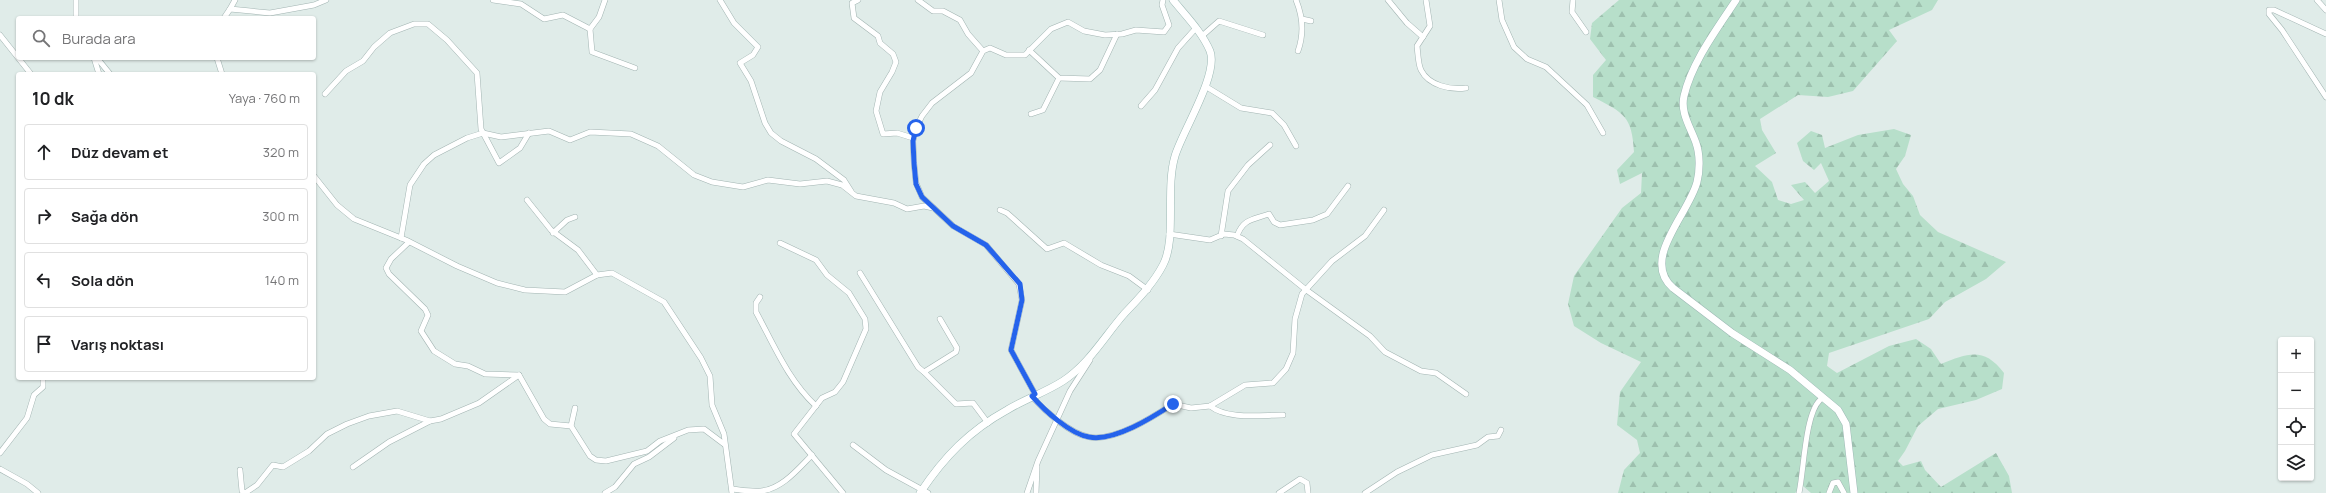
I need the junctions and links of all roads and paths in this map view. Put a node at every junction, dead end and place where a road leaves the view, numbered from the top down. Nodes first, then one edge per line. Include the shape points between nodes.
1 (76, 0) edge
2 (235, 0) edge
3 (326, 0) edge
4 (493, 0) edge
5 (605, 0) edge
6 (720, 0) edge
7 (858, 0) edge
8 (918, 0) edge
9 (1163, 0) edge
10 (1173, 0) edge
11 (1296, 0) edge
12 (1388, 0) edge
13 (1426, 0) edge
14 (1499, 0) edge
15 (1573, 0) edge
16 (1731, 0) edge
17 (1736, 0) edge
18 (2317, 0) edge
19 (513, 1) edge
20 (230, 9) junction
21 (2326, 10) edge
22 (76, 16) edge
23 (225, 16) edge
24 (1302, 18) junction
25 (1311, 21) dead end
26 (1196, 28) junction
27 (590, 29) junction
28 (1586, 32) dead end
29 (1116, 34) junction
30 (2326, 34) edge
31 (0, 35) edge
32 (1263, 35) dead end
33 (1202, 36) junction
34 (1423, 37) junction
35 (983, 50) junction
36 (1029, 50) junction
37 (1298, 51) dead end
38 (16, 55) edge
39 (20, 60) edge
40 (95, 60) edge
41 (99, 60) edge
42 (218, 60) edge
43 (635, 68) dead end
44 (29, 72) edge
45 (98, 72) edge
46 (108, 72) edge
47 (221, 72) edge
48 (1059, 78) junction
49 (1205, 86) junction
50 (1466, 88) dead end
51 (325, 94) dead end
52 (2326, 97) edge
53 (1141, 106) dead end
54 (1031, 114) dead end
55 (484, 133) junction
56 (529, 133) junction
57 (1603, 133) dead end
58 (913, 138) junction
59 (1270, 145) dead end
60 (1296, 146) dead end
61 (316, 179) edge
62 (1348, 186) dead end
63 (856, 196) junction
64 (527, 200) dead end
65 (933, 208) junction
66 (1000, 210) dead end
67 (1384, 210) dead end
68 (575, 217) dead end
69 (553, 233) junction
70 (1169, 234) junction
71 (1221, 236) junction
72 (1237, 236) junction
73 (400, 238) junction
74 (409, 242) junction
75 (780, 243) dead end
76 (860, 273) dead end
77 (597, 275) junction
78 (1305, 289) junction
79 (1148, 290) junction
80 (760, 297) dead end
81 (940, 319) dead end
82 (1096, 351) junction
83 (924, 372) junction
84 (519, 374) junction
85 (44, 380) edge
86 (1466, 394) dead end
87 (1033, 395) junction
88 (1820, 400) junction
89 (816, 406) junction
90 (1210, 406) junction
91 (575, 408) dead end
92 (1283, 415) dead end
93 (1058, 419) junction
94 (430, 421) junction
95 (988, 423) junction
96 (571, 426) junction
97 (1501, 430) dead end
98 (676, 434) junction
99 (724, 444) junction
100 (854, 445) dead end
101 (0, 453) edge
102 (812, 456) junction
103 (1038, 461) junction
104 (353, 467) dead end
105 (0, 468) edge
106 (240, 470) dead end
107 (732, 491) edge
108 (923, 492) edge
109 (38, 493) edge
110 (605, 493) edge
111 (843, 493) edge
112 (1027, 493) edge
113 (1036, 493) edge
114 (1279, 493) edge
115 (1308, 493) edge
116 (1365, 493) edge
117 (1799, 493) edge
118 (1829, 493) edge
119 (1844, 493) edge
120 (1851, 493) edge
121 (1854, 493) edge

1 - 22 street
2 - 20 street
3 - 20 street via 314,5 270,13
4 - 19 street
5 - 27 street via 599,17
6 - 63 street via 734,23 758,48 753,55 740,63 751,81 765,123 771,133 781,142 816,159 844,180
7 - 58 street via 852,3 854,18 878,36 880,43 893,54 896,62 880,92 877,105 876,111 883,134 897,133
8 - 35 street via 933,11 943,11 960,20 968,34
9 - 29 street via 1168,30 1136,30
10 - 26 main road
11 - 24 street
12 - 34 street via 1407,23
13 - 34 street via 1430,26
14 - 57 street via 1502,20 1514,47 1527,59 1546,67 1587,105
15 - 28 street via 1572,12
16 - 88 main road via 1698,54 1681,94 1680,115 1692,147 1695,173 1688,196 1661,244 1656,260 1657,271 1666,288 1734,340 1776,366
17 - 121 main road via 1706,49 1684,95 1685,114 1696,144 1699,173 1687,206 1664,249 1660,262 1661,271 1665,281 1673,288 1732,333 1790,370 1838,410 1846,424
18 - 21 street
19 - 27 street via 544,19 563,15
20 - 23 street
24 - 25 street
24 - 37 street via 1302,42
26 - 33 main road
26 - 53 street via 1178,48 1155,90
27 - 43 street via 592,52
29 - 36 street via 1088,33 1068,22 1051,28
29 - 48 street via 1100,70 1090,80
30 - 52 street via 2269,10 2269,14
31 - 38 street
32 - 33 street via 1219,21
33 - 49 main road via 1212,62
34 - 50 street via 1417,46 1421,70 1425,76 1446,88
35 - 36 street via 990,48 1006,55 1021,56
35 - 58 street via 971,73 932,103 916,128
36 - 48 street
39 - 44 street
40 - 45 street
41 - 46 street
42 - 47 street
48 - 54 street via 1043,110
49 - 60 street via 1241,108 1272,113 1284,125
49 - 70 main road via 1175,156 1170,183
51 - 55 street via 346,71 363,61 374,46 390,33 414,24 428,24 478,73 481,129
55 - 56 street via 501,138
55 - 56 street via 499,164 520,148
55 - 73 street via 460,141 434,155 424,164 410,185
56 - 63 street via 549,130 570,140 590,132 631,134 658,146 694,175 712,182 743,187 768,180 800,184 827,181 842,185
58 - 65 street via 916,184 922,197
59 - 71 street via 1256,157 1228,191
61 - 73 street via 337,205 354,219
62 - 72 street via 1327,214 1313,220 1280,225 1268,214 1241,225
63 - 65 street via 894,203 907,209 924,206
64 - 69 street
65 - 87 street via 953,226 986,245 1020,284 1022,300 1011,350
66 - 79 street via 1007,213 1046,249 1064,244 1101,265 1130,276
67 - 78 street via 1365,236 1332,261
68 - 69 street via 567,220
69 - 77 street via 578,250
70 - 71 street via 1210,240
70 - 79 main road via 1164,264
71 - 72 street
72 - 78 street
73 - 74 street
74 - 77 street via 457,266 518,289 565,292
74 - 84 street via 391,259 386,268 425,309 428,315 421,331 434,351 455,364 468,366 485,374
75 - 89 street via 816,260 827,275 849,293 865,319 866,329 843,382 835,392 822,398
76 - 83 street via 918,367
77 - 99 street via 612,273 669,307 710,376 712,405 724,434
78 - 86 street via 1370,336 1385,352 1421,371 1436,373
78 - 90 street via 1295,319 1294,353 1286,368 1273,383 1245,385
79 - 82 main road via 1124,315
80 - 89 street via 756,304 756,312 785,368 802,393
81 - 83 street via 957,348 956,352
82 - 87 main road via 1062,382
82 - 93 street via 1070,391
83 - 95 street via 956,404 973,403
84 - 94 street via 479,404
84 - 96 street via 544,419 550,424
85 - 101 street via 43,387 34,396 27,418
87 - 93 street via 1045,410
87 - 95 main road
88 - 117 street via 1815,405 1811,418
88 - 120 main road via 1834,411 1842,422
89 - 102 street via 794,434
90 - 92 street via 1216,411 1242,415
90 - 93 street via 1191,408 1173,404 1145,422 1106,436 1089,438
91 - 96 street
93 - 103 street
94 - 104 street via 389,442
94 - 106 street via 397,411 369,416 347,424 327,434 283,467 273,465 257,485 245,493 242,491
95 - 108 main road via 955,446
96 - 98 street via 590,456 596,460 606,461 647,451 660,441
97 - 116 street via 1498,436 1488,437 1477,445 1432,455 1390,476
98 - 99 street via 704,429
98 - 110 street via 649,457 634,464 615,487
99 - 107 street
100 - 108 street via 886,470
102 - 107 street via 774,488 761,491
102 - 111 street
103 - 112 street
103 - 113 street
105 - 109 street
114 - 115 street via 1300,479 1307,483
118 - 119 street via 1833,483 1838,482

